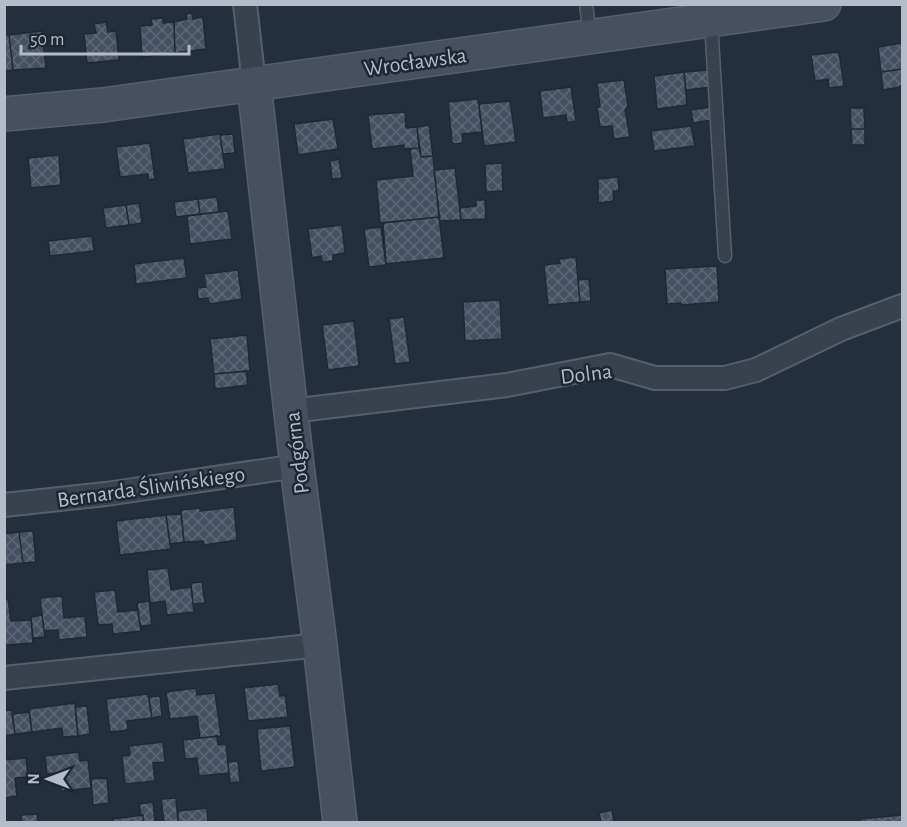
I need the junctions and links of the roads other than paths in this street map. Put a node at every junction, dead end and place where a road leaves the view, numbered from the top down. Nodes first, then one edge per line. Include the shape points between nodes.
1 (245, 4) edge
2 (586, 4) edge
3 (824, 4) edge
4 (769, 8) edge
5 (711, 20) junction
6 (590, 37) junction
7 (254, 84) junction
8 (4, 114) edge
9 (725, 256) dead end
10 (903, 306) edge
11 (291, 411) junction
12 (297, 466) junction
13 (4, 505) edge
14 (320, 645) junction
15 (4, 678) edge
16 (340, 822) edge

1 - 7 street
2 - 6 lane
3 - 4 street, Wrocławska
4 - 5 street, Wrocławska
5 - 6 street, Wrocławska
5 - 9 lane
6 - 7 street, Wrocławska
7 - 8 street, Wrocławska
7 - 11 street, Podgórna
10 - 11 street, Dolna via 841,329 756,370 725,378 655,378 610,365 507,385
11 - 12 street, Podgórna
12 - 13 street, Bernarda Śliwińskiego
12 - 14 street, Podgórna
14 - 15 street
14 - 16 street, Podgórna

